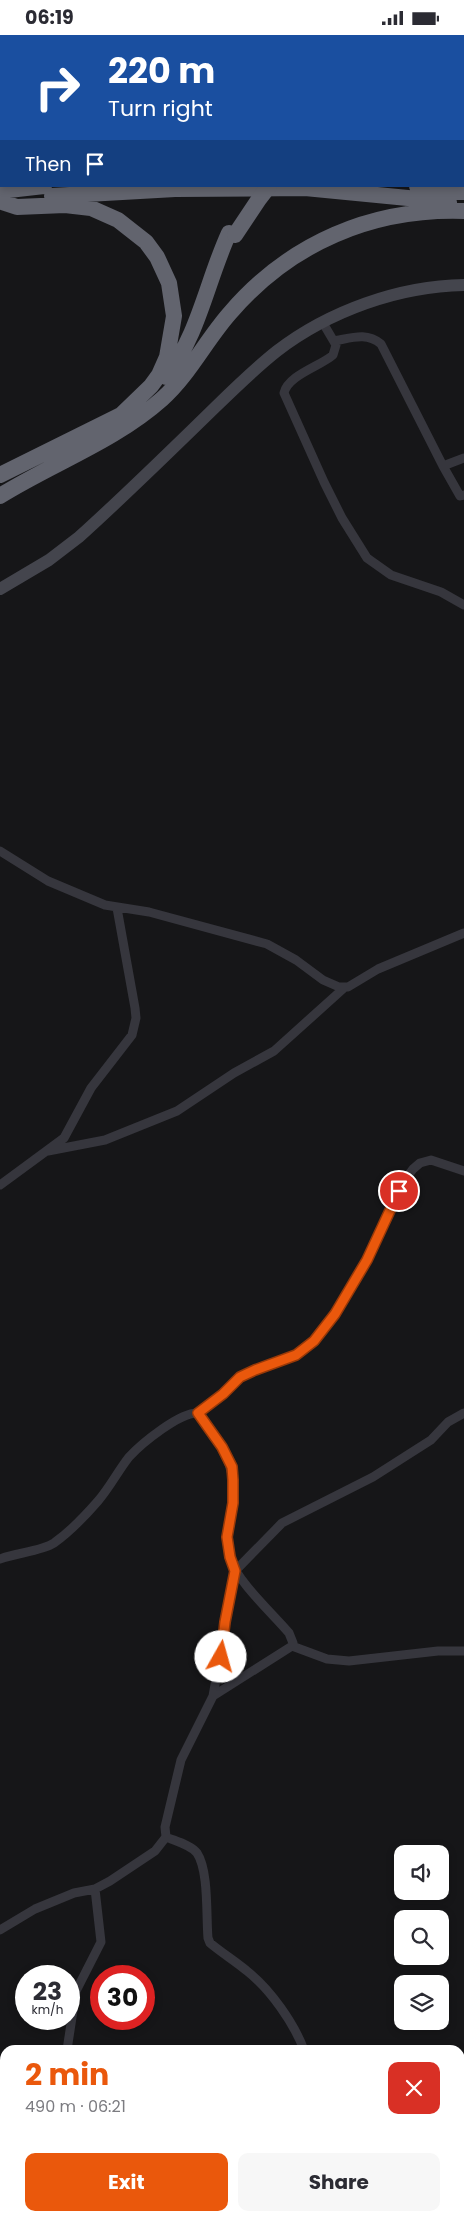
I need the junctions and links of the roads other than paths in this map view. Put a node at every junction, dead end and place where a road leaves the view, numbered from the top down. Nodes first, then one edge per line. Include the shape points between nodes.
1 (40, 187) edge
2 (260, 187) edge
3 (268, 187) edge
4 (425, 187) edge
5 (464, 192) edge
6 (1, 198) edge
7 (464, 203) edge
8 (464, 211) edge
9 (232, 234) junction
10 (464, 285) edge
11 (323, 323) junction
12 (334, 341) junction
13 (148, 410) junction
14 (121, 415) junction
15 (464, 458) edge
16 (443, 466) junction
17 (0, 475) edge
18 (464, 495) edge
19 (0, 496) edge
20 (0, 589) edge
21 (464, 605) edge
22 (0, 851) edge
23 (117, 908) junction
24 (464, 933) edge
25 (344, 987) junction
26 (48, 1151) junction
27 (464, 1171) edge
28 (0, 1185) edge
29 (198, 1413) junction
30 (464, 1413) edge
31 (0, 1559) edge
32 (235, 1571) junction
33 (292, 1646) junction
34 (464, 1651) edge
35 (213, 1696) junction
36 (166, 1837) junction
37 (95, 1889) junction
38 (0, 1930) edge
39 (69, 2045) edge
40 (302, 2045) edge

1 - 6 highway
2 - 9 highway via 247,204
3 - 9 highway, bridge
4 - 5 highway
6 - 7 highway via 175,189 304,188
6 - 14 highway via 17,207 65,205 92,208 133,230 146,242 164,270 174,316 167,357 159,375
8 - 13 highway via 424,211 382,219 339,232 290,258 230,313 178,382
9 - 13 highway via 193,347 179,371
9 - 14 highway via 183,351 156,389
10 - 11 street via 388,297
11 - 12 street
11 - 20 street via 292,340 264,362 79,537 49,560
12 - 16 street via 361,335 382,344
12 - 21 street via 335,350 330,358 296,378 284,391 290,411 324,482 342,518 371,562 391,575
13 - 19 highway via 119,430
14 - 17 highway
15 - 16 street
16 - 18 street via 460,496
22 - 23 street via 66,891
23 - 25 street via 149,912 267,944 323,980
23 - 26 street via 132,985 134,1027 126,1045 91,1088 64,1138
24 - 25 street via 395,961
25 - 26 street via 274,1051 177,1111 105,1140
26 - 28 street
27 - 29 street via 431,1160 416,1166 403,1182 367,1260 335,1314 314,1341 296,1355 240,1377
29 - 31 street via 190,1413 172,1422 136,1451 86,1515 54,1543
29 - 32 street via 232,1467 233,1503 227,1537
30 - 32 street via 448,1422 431,1440 373,1477 282,1523
32 - 33 street via 289,1633 293,1639
32 - 35 street
33 - 34 street via 327,1659 349,1661
33 - 35 street
35 - 36 street via 181,1760 165,1827
36 - 37 street via 155,1851
36 - 40 street via 197,1853 207,1893 210,1943 248,1971 270,1993
37 - 38 street via 74,1893 35,1909
37 - 39 street via 102,1942 76,1991

